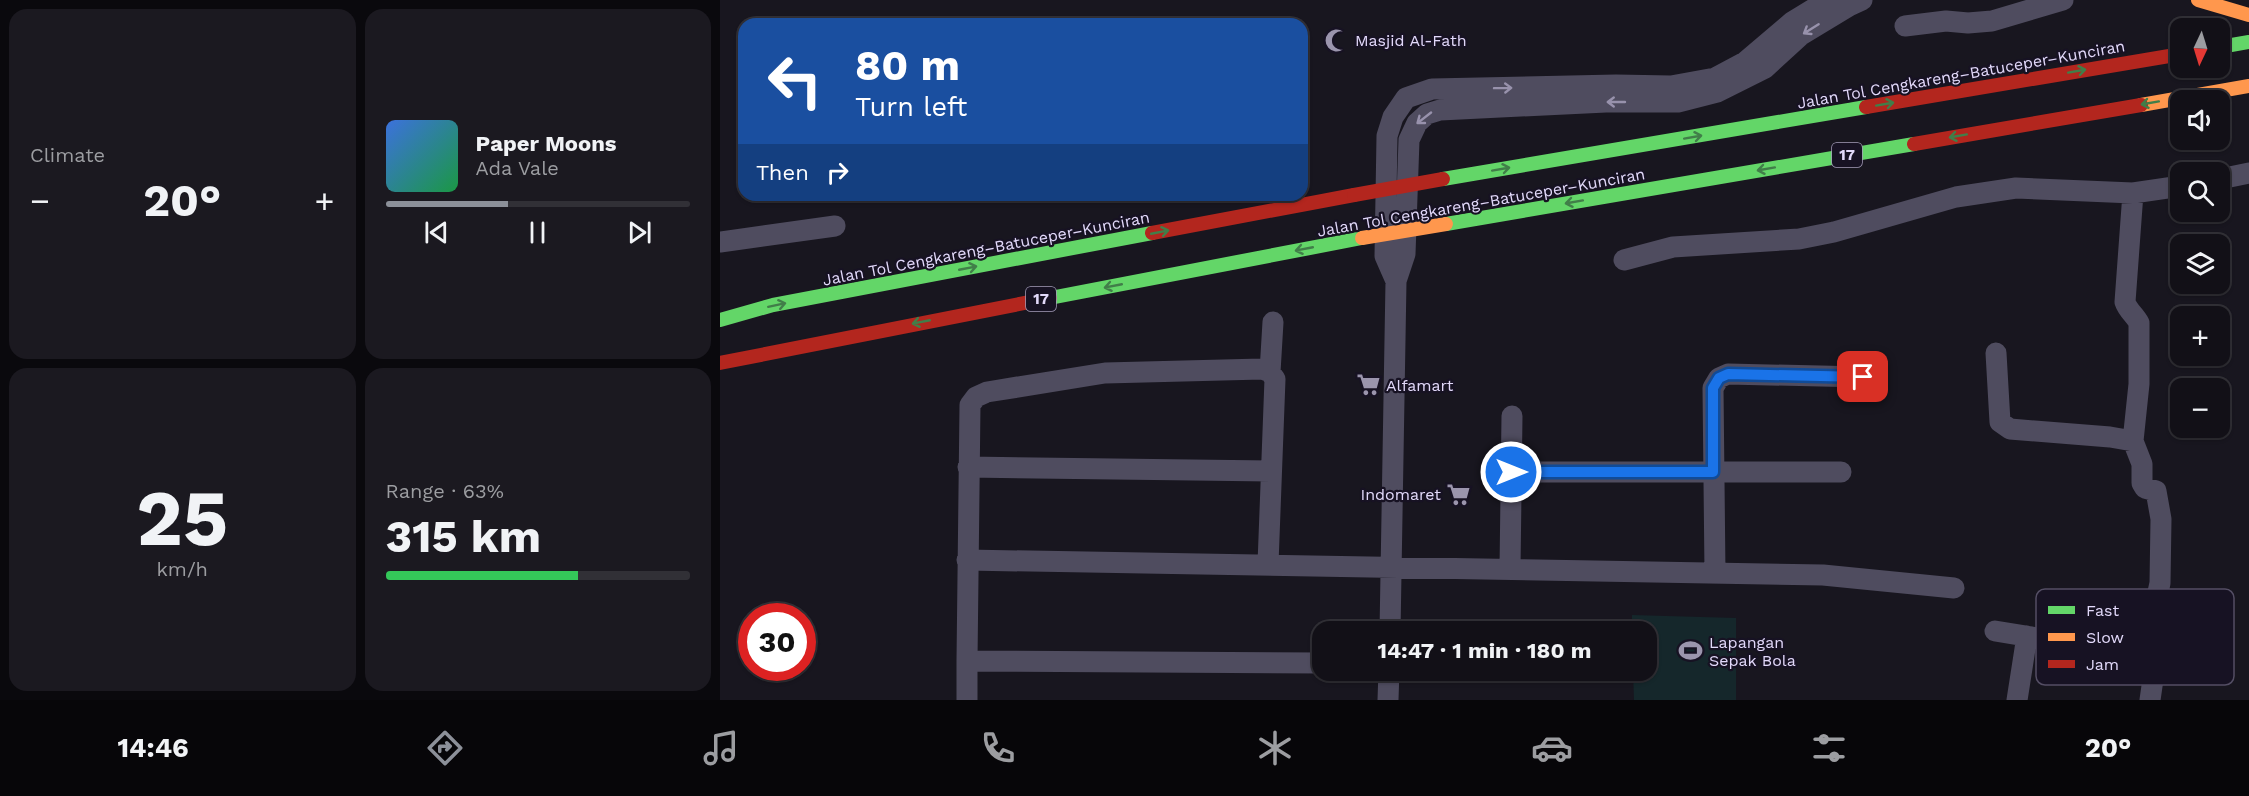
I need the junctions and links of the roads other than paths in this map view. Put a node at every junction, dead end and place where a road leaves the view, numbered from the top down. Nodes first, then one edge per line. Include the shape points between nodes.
1 (1828, 0) edge
2 (1862, 0) edge
3 (2063, 0) edge
4 (2198, 0) edge
5 (2249, 15) edge
6 (1905, 26) dead end
7 (2170, 56) edge
8 (2249, 86) edge
9 (2249, 173) edge
10 (2230, 177) edge
11 (2170, 188) edge
12 (2133, 194) junction
13 (835, 226) dead end
14 (720, 242) edge
15 (1624, 260) dead end
16 (1396, 281) junction
17 (720, 320) edge
18 (1273, 322) dead end
19 (1996, 353) dead end
20 (720, 363) edge
21 (1270, 372) junction
22 (1863, 377) dead end
23 (1512, 416) dead end
24 (2133, 441) junction
25 (968, 467) junction
26 (1271, 471) junction
27 (1511, 472) junction
28 (1713, 472) junction
29 (1841, 472) dead end
30 (967, 560) junction
31 (1268, 564) junction
32 (1392, 566) junction
33 (1510, 569) junction
34 (1715, 573) junction
35 (1954, 588) dead end
36 (2159, 589) edge
37 (1390, 621) edge
38 (1995, 631) dead end
39 (2027, 636) junction
40 (2036, 638) edge
41 (967, 661) junction
42 (1312, 663) edge
43 (1389, 681) edge
44 (2152, 685) edge
45 (967, 700) edge
46 (1388, 700) edge
47 (2017, 700) edge
48 (2150, 700) edge

16 -> 1 street via 1385,256 1387,136 1393,117 1406,98 1432,89 1671,86 1715,78 1745,62 1792,22
2 -> 16 street via 1801,35 1765,68 1717,92 1678,102 1489,107 1427,114 1417,123 1409,140 1405,254
3 - 6 street via 1992,21
4 - 5 main road
17 -> 7 main road, Jalan Tol Cengkareng–Batuceper–Kunciran, bridge via 773,305 1354,195
8 -> 20 main road, Jalan Tol Cengkareng–Batuceper–Kunciran / 17, bridge via 1362,238
9 - 10 street
11 - 12 street
12 - 15 street via 2016,188 1956,197 1799,239 1673,247
12 - 24 street via 2125,302 2139,324 2139,384
13 - 14 street
16 - 32 street
18 - 21 street
19 - 24 street via 2000,422 2010,429
21 - 25 street via 1262,369 1105,373 987,392 970,405
21 - 26 street via 1275,379
22 - 28 street via 1728,374 1719,378 1713,388
23 - 27 street
24 - 36 street via 2142,464 2142,483 2156,491 2161,519
25 - 26 street
25 - 30 street
26 - 31 street
27 - 28 street
27 - 33 street
28 - 29 street
28 - 34 street
30 - 31 street
30 - 41 street
31 - 32 street
32 - 33 street
32 - 37 street
33 - 34 street
34 - 35 street via 1823,574
38 - 39 street
39 - 40 street
39 - 47 street
41 - 42 street
41 - 45 street
43 - 46 street
44 - 48 street

